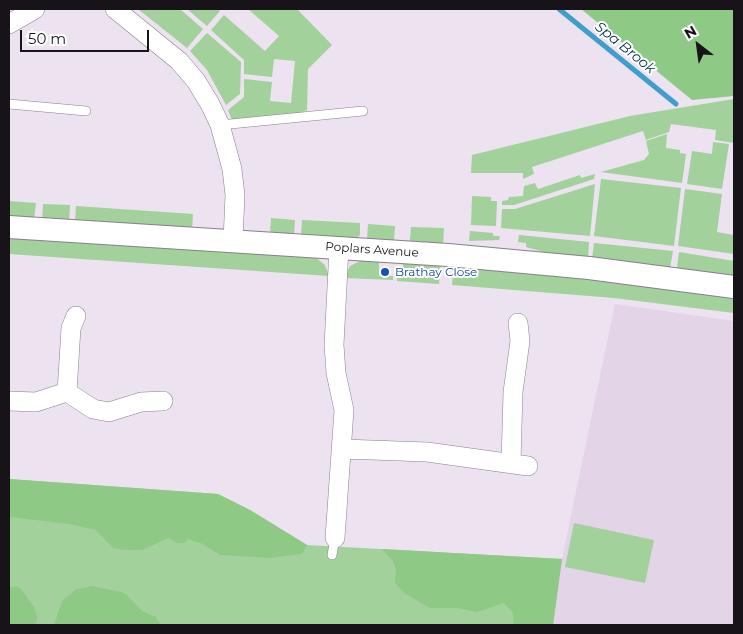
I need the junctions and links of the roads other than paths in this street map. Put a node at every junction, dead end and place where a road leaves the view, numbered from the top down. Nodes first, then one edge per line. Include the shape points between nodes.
1 (35, 9) edge
2 (115, 9) edge
3 (9, 24) edge
4 (9, 104) edge
5 (86, 111) dead end
6 (363, 112) dead end
7 (220, 125) junction
8 (9, 227) edge
9 (233, 241) junction
10 (339, 248) junction
11 (734, 286) edge
12 (76, 316) dead end
13 (517, 320) dead end
14 (68, 392) junction
15 (9, 401) edge
16 (167, 401) dead end
17 (342, 450) junction
18 (333, 542) dead end

1 - 3 street
2 - 7 street via 188,70 204,92
4 - 5 lane
6 - 7 lane
7 - 9 street via 234,182
8 - 9 street, Poplars Avenue
9 - 10 street, Poplars Avenue
10 - 11 street, Poplars Avenue via 589,268
10 - 17 street via 334,345 344,410
12 - 14 street via 71,328
13 - 17 street via 520,341 513,392 519,464 427,452
14 - 15 street via 36,402
14 - 16 street via 101,412 116,411 140,402
17 - 18 street

